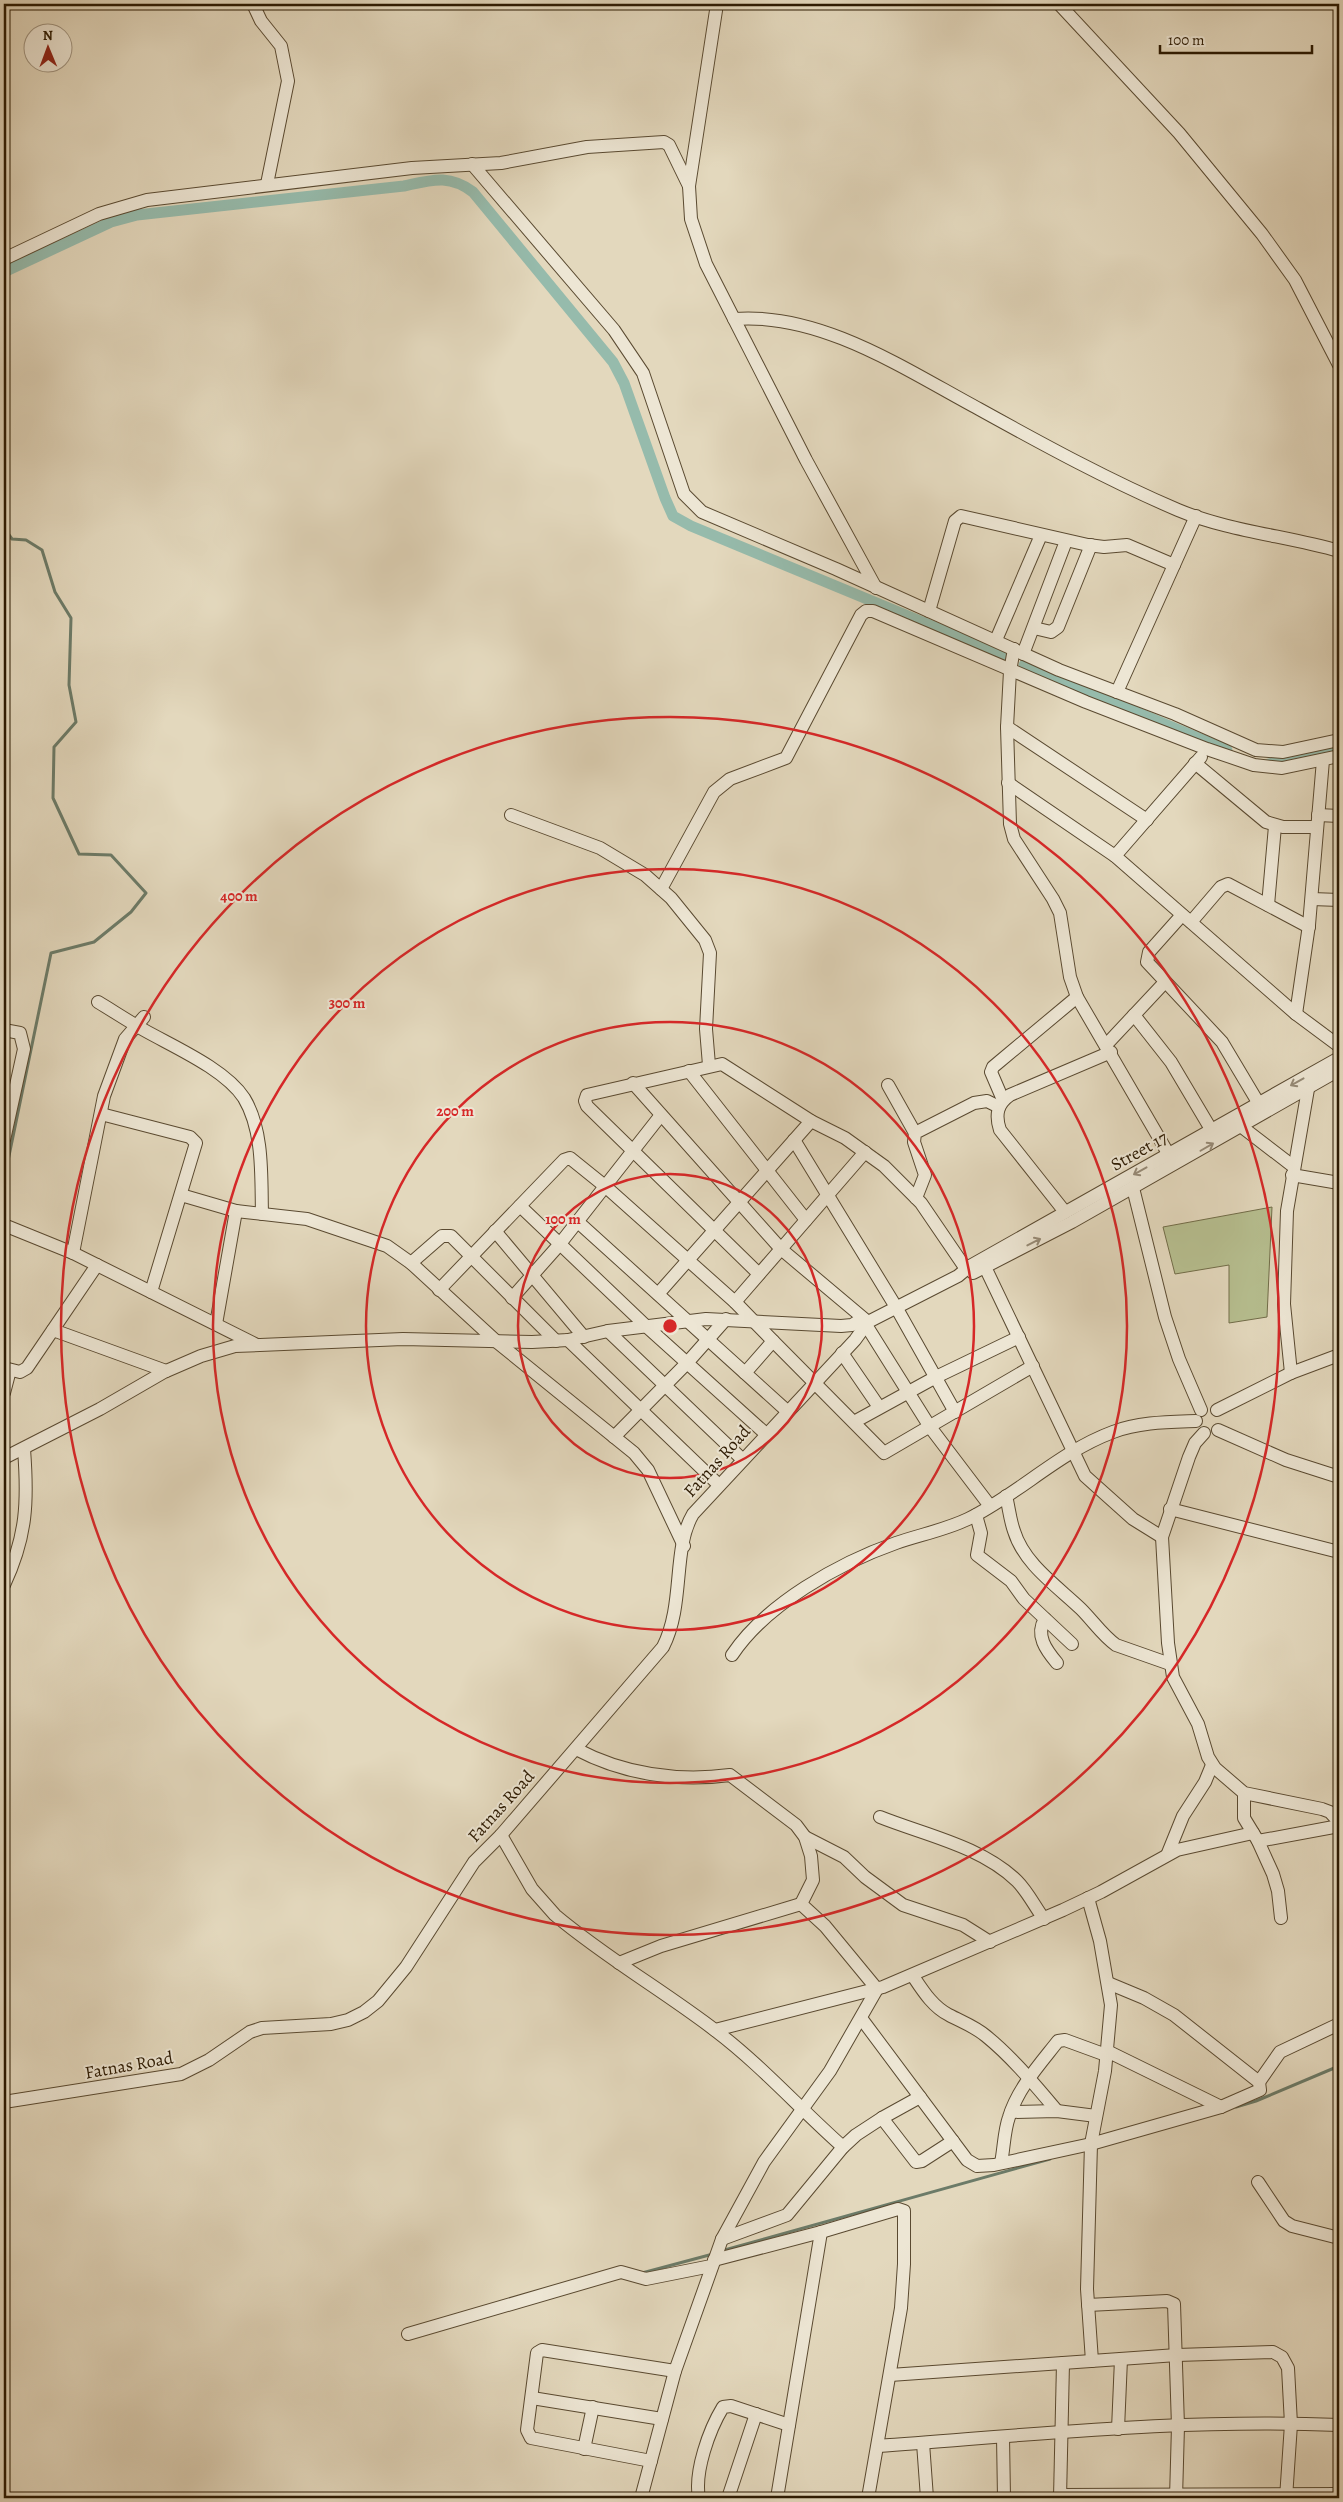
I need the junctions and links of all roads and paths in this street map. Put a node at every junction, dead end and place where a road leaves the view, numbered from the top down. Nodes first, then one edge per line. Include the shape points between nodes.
1 (253, 4) edge
2 (717, 4) edge
3 (1059, 4) edge
4 (472, 164) junction
5 (267, 184) junction
6 (689, 186) junction
7 (4, 258) edge
8 (734, 319) junction
9 (1339, 365) edge
10 (1196, 516) junction
11 (1041, 535) junction
12 (1066, 540) junction
13 (1091, 545) junction
14 (1339, 551) edge
15 (1174, 565) junction
16 (876, 588) junction
17 (929, 611) junction
18 (1034, 628) junction
19 (996, 640) junction
20 (1019, 651) junction
21 (1010, 671) junction
22 (1118, 692) junction
23 (1007, 727) junction
24 (1339, 740) edge
25 (1207, 749) junction
26 (1339, 756) edge
27 (1323, 760) junction
28 (1195, 763) junction
29 (1008, 783) junction
30 (511, 816) dead end
31 (1339, 816) edge
32 (1146, 820) junction
33 (1318, 821) junction
34 (1275, 826) junction
35 (1115, 856) junction
36 (661, 889) junction
37 (1312, 899) junction
38 (1339, 900) edge
39 (1268, 904) junction
40 (1186, 918) junction
41 (1309, 927) junction
42 (1165, 982) junction
43 (1077, 997) junction
44 (98, 1002) dead end
45 (1134, 1014) junction
46 (1296, 1014) junction
47 (140, 1021) junction
48 (4, 1030) edge
49 (1339, 1046) edge
50 (1108, 1048) junction
51 (1339, 1058) edge
52 (709, 1065) junction
53 (1339, 1070) edge
54 (690, 1071) junction
55 (633, 1083) junction
56 (888, 1085) dead end
57 (9, 1086) edge
58 (1308, 1089) junction
59 (1001, 1103) junction
60 (1258, 1104) junction
61 (101, 1114) junction
62 (661, 1115) junction
63 (811, 1121) junction
64 (1242, 1127) junction
65 (1212, 1131) junction
66 (914, 1133) junction
67 (4, 1134) edge
68 (794, 1140) junction
69 (634, 1150) junction
70 (865, 1152) junction
71 (1169, 1155) junction
72 (767, 1169) junction
73 (1293, 1171) junction
74 (1339, 1183) edge
75 (606, 1186) junction
76 (1133, 1188) junction
77 (182, 1195) junction
78 (827, 1195) junction
79 (916, 1198) junction
80 (738, 1202) junction
81 (520, 1206) junction
82 (236, 1210) junction
83 (1065, 1212) junction
84 (262, 1214) junction
85 (806, 1220) junction
86 (578, 1222) junction
87 (4, 1226) edge
88 (495, 1231) junction
89 (714, 1231) junction
90 (559, 1245) junction
91 (781, 1249) junction
92 (72, 1253) junction
93 (472, 1256) junction
94 (689, 1261) junction
95 (410, 1263) junction
96 (98, 1265) junction
97 (985, 1267) junction
98 (962, 1272) junction
99 (759, 1274) junction
100 (532, 1276) junction
101 (439, 1290) junction
102 (151, 1292) junction
103 (658, 1294) junction
104 (512, 1298) junction
105 (735, 1302) junction
106 (896, 1307) junction
107 (726, 1319) junction
108 (686, 1320) junction
109 (753, 1320) junction
110 (865, 1322) junction
111 (216, 1324) junction
112 (646, 1326) junction
113 (53, 1330) junction
114 (608, 1332) junction
115 (584, 1337) junction
116 (1019, 1338) junction
117 (562, 1340) junction
118 (708, 1340) junction
119 (772, 1341) junction
120 (497, 1342) junction
121 (254, 1344) junction
122 (842, 1353) junction
123 (1339, 1355) edge
124 (687, 1363) junction
125 (1033, 1366) junction
126 (7, 1369) edge
127 (166, 1371) junction
128 (745, 1373) junction
129 (1291, 1373) junction
130 (936, 1376) junction
131 (814, 1382) junction
132 (665, 1386) junction
133 (907, 1392) junction
134 (4, 1393) edge
135 (879, 1407) junction
136 (641, 1410) junction
137 (1217, 1410) junction
138 (787, 1411) junction
139 (955, 1412) junction
140 (1198, 1416) junction
141 (854, 1422) junction
142 (930, 1427) junction
143 (1218, 1430) junction
144 (1204, 1433) junction
145 (766, 1434) junction
146 (614, 1437) junction
147 (24, 1449) junction
148 (1072, 1451) junction
149 (4, 1458) edge
150 (742, 1459) junction
151 (1339, 1477) edge
152 (719, 1485) junction
153 (1006, 1496) junction
154 (990, 1506) junction
155 (1170, 1509) junction
156 (976, 1515) junction
157 (1162, 1537) junction
158 (684, 1546) junction
159 (1339, 1552) edge
160 (4, 1585) edge
161 (1024, 1599) junction
162 (1025, 1612) dead end
163 (1045, 1619) junction
164 (1072, 1644) dead end
165 (732, 1655) dead end
166 (1057, 1663) dead end
167 (1170, 1664) junction
168 (576, 1749) junction
169 (1212, 1765) junction
170 (1244, 1793) junction
171 (880, 1816) dead end
172 (1339, 1822) edge
173 (1339, 1826) edge
174 (501, 1835) junction
175 (804, 1837) junction
176 (1256, 1837) junction
177 (1168, 1853) junction
178 (1088, 1898) junction
179 (801, 1904) junction
180 (1281, 1918) dead end
181 (1044, 1919) junction
182 (990, 1942) junction
183 (619, 1962) junction
184 (913, 1976) junction
185 (1108, 1984) junction
186 (877, 1989) junction
187 (861, 2018) junction
188 (1339, 2024) edge
189 (715, 2030) junction
190 (1107, 2053) junction
191 (1029, 2078) junction
192 (1259, 2082) junction
193 (920, 2097) junction
194 (4, 2102) edge
195 (1221, 2107) junction
196 (801, 2110) junction
197 (1056, 2111) junction
198 (1011, 2112) junction
199 (1096, 2116) junction
200 (882, 2118) junction
201 (953, 2141) junction
202 (1091, 2144) junction
203 (843, 2147) junction
204 (1001, 2163) junction
205 (1258, 2182) dead end
206 (821, 2232) junction
207 (1339, 2238) edge
208 (722, 2239) junction
209 (712, 2263) junction
210 (1088, 2305) junction
211 (408, 2334) dead end
212 (1178, 2355) junction
213 (1121, 2359) junction
214 (1092, 2361) junction
215 (1063, 2363) junction
216 (675, 2371) junction
217 (890, 2375) junction
218 (532, 2398) junction
219 (593, 2406) junction
220 (756, 2414) junction
221 (662, 2419) junction
222 (1291, 2424) junction
223 (789, 2425) junction
224 (1339, 2425) edge
225 (1178, 2426) junction
226 (1118, 2429) junction
227 (1062, 2433) junction
228 (1003, 2437) junction
229 (923, 2443) junction
230 (878, 2446) junction
231 (584, 2448) junction
232 (651, 2461) junction
233 (1339, 2494) edge
234 (1060, 2496) edge
235 (1286, 2496) edge
236 (1176, 2497) edge
237 (641, 2498) edge
238 (699, 2498) edge
239 (728, 2498) edge
240 (777, 2498) edge
241 (868, 2498) edge
242 (927, 2498) edge
243 (1004, 2498) edge

1 - 5 street via 261,21 282,46 288,81
2 - 6 street
3 - 9 street via 1179,133 1262,234 1295,280
4 - 5 street
4 - 6 street via 520,161 587,148 662,141 669,145
4 - 16 street via 629,352 649,389 688,500 702,512
5 - 7 street via 122,206 76,223
6 - 8 street via 691,219 698,242
8 - 10 street via 764,318 794,324 856,344 886,357 1037,441 1162,503
8 - 16 street
10 - 14 street
10 - 15 street
11 - 12 street
11 - 17 street via 958,517
11 - 19 street
12 - 13 street
12 - 18 street
13 - 15 street via 1127,545
13 - 18 street via 1056,630
15 - 22 street
16 - 17 street
17 - 19 street
18 - 20 street
19 - 20 street
20 - 21 street
20 - 22 street
21 - 23 street
21 - 25 street
21 - 36 street via 873,611 864,612 786,758 730,779 717,788
22 - 24 street via 1263,752 1283,752
23 - 29 street
23 - 32 street
25 - 27 street via 1273,769
25 - 28 street
26 - 27 street
27 - 33 street
28 - 32 street
28 - 34 street via 1259,818
29 - 35 street
29 - 43 street via 1011,832 1060,913 1070,977
30 - 36 street via 600,848 645,875
31 - 33 street
32 - 35 street
33 - 34 street
33 - 37 street
34 - 39 street
35 - 40 street
36 - 52 street via 709,947 706,1029
37 - 38 street
37 - 41 street
39 - 40 street via 1225,885
39 - 41 street
40 - 42 street via 1146,958 1148,965
40 - 46 street
41 - 46 street
42 - 45 street
42 - 60 street via 1222,1042
43 - 50 street
43 - 59 street via 993,1067
44 - 47 street
45 - 50 street
45 - 65 street via 1171,1062
46 - 49 street
47 - 61 street via 121,1048
47 - 84 street via 204,1064 244,1098 260,1155
48 - 57 street via 20,1033 24,1041 24,1049
50 - 59 street
50 - 71 street
51 -> 60 street, Street 17
52 - 54 street
52 - 63 street via 722,1064
53 - 58 street, Street 17
54 - 55 street
54 - 72 street
55 - 62 street
55 - 69 street via 592,1092 585,1101
56 - 66 street
57 - 67 street
58 - 64 street, Street 17
58 - 73 street
59 - 66 street via 974,1103
59 - 83 street via 997,1121 1000,1130
60 - 65 street, Street 17
61 - 77 street via 194,1139 196,1147
61 - 92 street
62 - 69 street
62 - 80 street
63 - 68 street
63 - 70 street
64 - 73 street
76 -> 64 street, Street 17
65 - 71 street, Street 17
66 - 79 street via 925,1175
68 - 72 street
68 - 78 street
69 - 75 street
69 - 89 street
70 - 78 street
70 - 79 street
71 -> 83 street, Street 17
72 - 80 street
72 - 85 street
73 - 74 street
73 - 129 street via 1284,1266 1286,1335
75 - 81 street via 568,1158
75 - 86 street
75 - 94 street
97 -> 76 street, Street 17
76 - 140 street via 1167,1324
77 - 82 street
77 - 102 street
78 - 85 street
78 - 106 street
79 - 98 street
80 - 89 street
80 - 91 street
81 - 88 street
81 - 90 street
82 - 84 street
82 - 111 street
83 - 98 street, Street 17
84 - 95 street via 307,1219 387,1246
85 - 91 street
86 - 90 street
86 - 103 street
87 - 92 street
88 - 93 street
88 - 100 street
89 - 94 street
89 - 99 street
90 - 100 street
90 - 112 street
91 - 99 street
91 - 110 street
92 - 96 street
93 - 95 street via 451,1236 442,1236
93 - 101 street
93 - 104 street
94 - 103 street
94 - 105 street
95 - 101 street
96 - 102 street
96 - 113 street
97 - 98 street, Street 17 via 968,1275
97 - 116 street
98 - 106 street, Street 17
99 - 105 street
100 - 104 street
100 - 115 street
101 - 120 street
102 - 111 street
103 - 108 street
104 - 117 street
105 - 109 street
106 - 110 street, Street 17
106 - 130 street
107 - 108 street
107 - 109 street
107 - 118 street
108 - 112 street
108 - 118 street
109 - 110 street via 841,1326
109 - 119 street
110 - 122 street, Fatnas Road via 855,1340
110 - 133 street
111 - 121 street
112 - 114 street
112 - 124 street
113 - 126 street via 27,1368 20,1372
113 - 127 street
114 - 115 street
114 - 132 street
115 - 117 street
116 - 125 street
116 - 130 street
117 - 120 street
117 - 136 street
118 - 124 street
118 - 128 street
119 - 128 street
119 - 131 street
120 - 121 street via 402,1340
120 - 146 street
121 - 127 street via 220,1350
122 - 131 street, Fatnas Road
122 - 135 street
123 - 129 street
124 - 132 street
124 - 145 street
125 - 139 street
125 - 148 street
126 - 134 street
127 - 147 street
128 - 138 street
129 - 137 street
130 - 133 street
130 - 139 street
131 - 138 street, Fatnas Road
131 - 141 street
132 - 136 street
132 - 150 street
133 - 135 street
133 - 142 street
135 - 141 street
136 - 146 street
136 - 152 street
137 - 140 street via 1209,1408
137 - 143 street via 1222,1420
138 - 145 street, Fatnas Road
139 - 142 street
140 - 144 street via 1198,1428
140 - 148 street via 1115,1431
141 - 142 street via 884,1453
142 - 154 street
143 - 144 street via 1212,1434
143 - 151 street via 1286,1460
144 - 155 street via 1191,1450
145 - 150 street, Fatnas Road
146 - 158 street via 648,1470
147 - 149 street
147 - 160 street via 27,1495 24,1522 17,1554
148 - 153 street
148 - 157 street via 1085,1476 1133,1519
150 - 152 street, Fatnas Road
152 - 158 street, Fatnas Road via 689,1521
153 - 154 street
153 - 167 street via 1019,1543 1044,1575 1109,1641
154 - 156 street
155 - 157 street
155 - 159 street
156 - 161 street via 981,1533 976,1555 1011,1581
156 - 165 street via 956,1525 871,1552 845,1565 768,1615
157 - 167 street
158 - 168 street, Fatnas Road via 675,1619 663,1647
161 - 162 street
161 - 163 street
163 - 164 street
163 - 166 street via 1041,1626 1044,1648
167 - 169 street via 1179,1690 1198,1724
168 - 174 street, Fatnas Road
168 - 175 street via 600,1762 643,1773 697,1779 730,1775 796,1825
169 - 170 street
169 - 177 street via 1183,1816
170 - 172 street via 1322,1809
170 - 176 street via 1243,1816
171 - 181 street via 973,1851 988,1860 1018,1882
173 - 176 street
174 - 183 street via 542,1901 572,1930
174 - 194 street, Fatnas Road via 474,1862 406,1967 378,2001 364,2012 331,2024 274,2026 256,2030 181,2074
175 - 179 street via 811,1856 813,1880
175 - 182 street via 844,1857 903,1905 964,1925
176 - 177 street via 1187,1846
176 - 180 street via 1276,1883
177 - 178 street
178 - 181 street
178 - 185 street
179 - 183 street
179 - 186 street via 825,1926
181 - 182 street
182 - 184 street
183 - 189 street
184 - 186 street
184 - 191 street via 930,2001 949,2015 974,2026
185 - 190 street via 1111,2005
185 - 192 street via 1144,1998 1174,2015
186 - 187 street
186 - 189 street
187 - 193 street
187 - 196 street via 838,2058
188 - 192 street via 1280,2052
189 - 196 street via 757,2064
190 - 191 street via 1060,2039
190 - 195 street
190 - 199 street
191 - 197 street
191 - 198 street
192 - 195 street via 1261,2088 1258,2092
193 - 200 street
193 - 201 street
195 - 202 street
196 - 203 street
196 - 208 street via 764,2162
197 - 198 street
197 - 199 street
198 - 204 street
199 - 202 street
200 - 201 street via 916,2162
200 - 203 street
201 - 204 street via 971,2164
202 - 204 street
202 - 210 street
203 - 208 street via 787,2215
205 - 207 street via 1284,2221
206 - 209 street
206 - 217 street via 898,2209 904,2211 901,2308
206 - 223 street
208 - 209 street
209 - 211 street via 646,2279 621,2272
209 - 216 street
210 - 212 street via 1171,2302 1176,2309
210 - 214 street
212 - 213 street
212 - 222 street via 1277,2353 1288,2368
212 - 225 street
213 - 214 street
213 - 226 street
214 - 215 street
215 - 217 street
215 - 227 street
216 - 218 street via 540,2350
216 - 221 street
217 - 230 street
218 - 219 street
218 - 231 street via 527,2430 531,2438
219 - 221 street
219 - 231 street
220 - 223 street
220 - 238 street via 731,2406 723,2407 700,2467 697,2479
220 - 239 street
221 - 232 street
222 - 224 street
222 - 225 street
222 - 235 street
223 - 240 street
225 - 226 street
225 - 236 street
226 - 227 street
227 - 228 street
227 - 234 street
228 - 229 street
228 - 243 street
229 - 230 street
229 - 242 street
230 - 241 street
231 - 232 street
232 - 237 street
233 - 235 street
234 - 236 street
235 - 236 street

